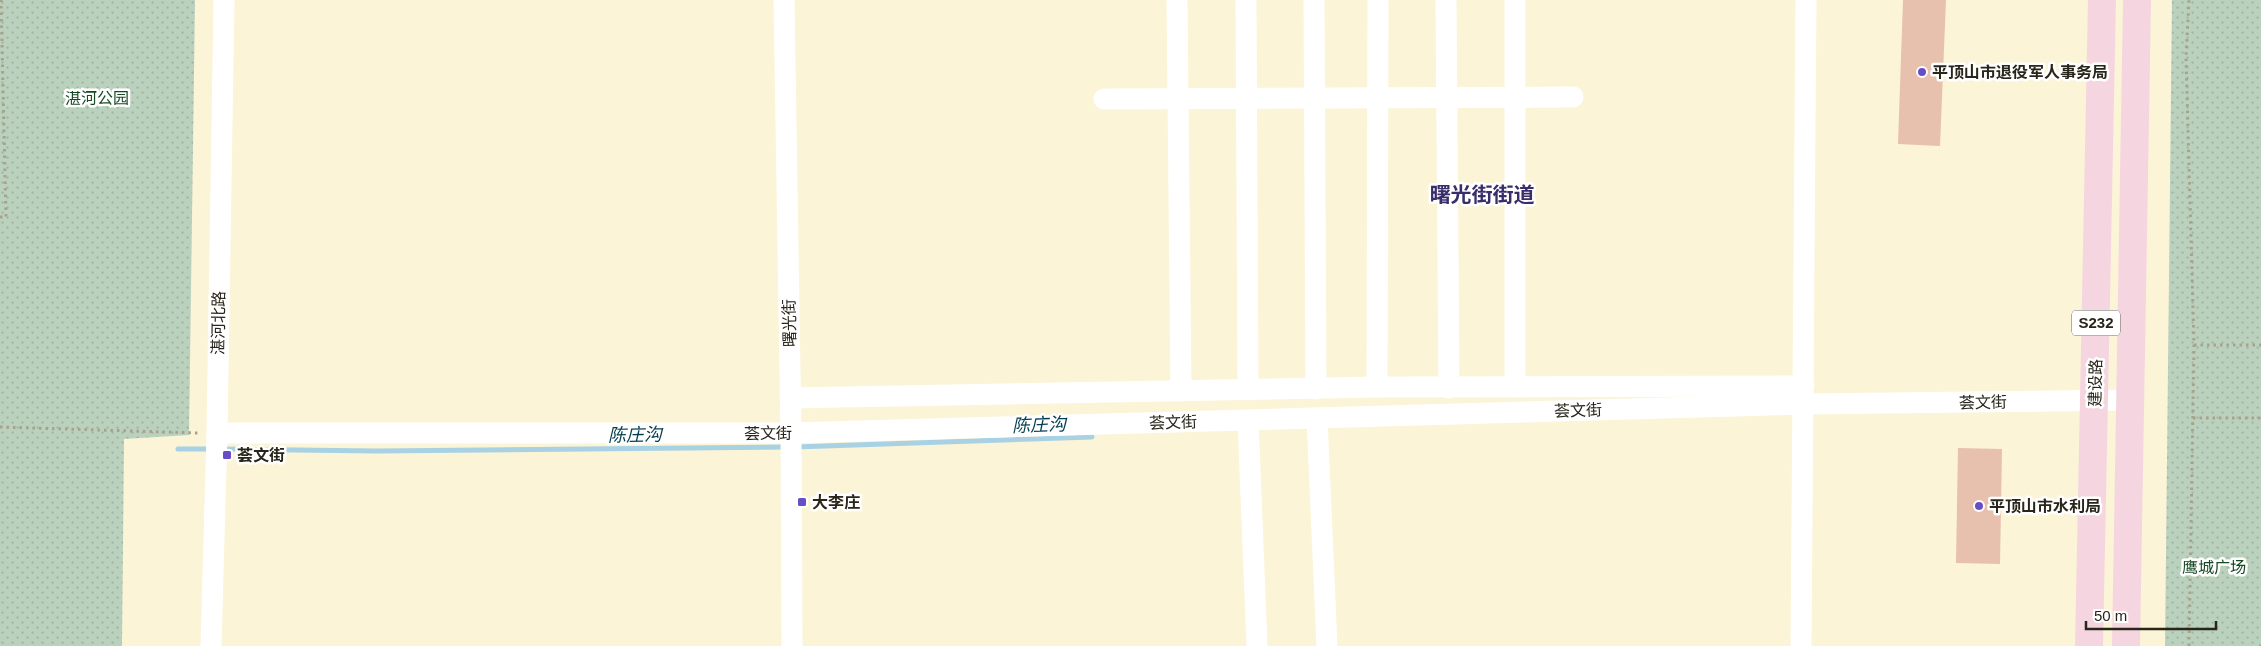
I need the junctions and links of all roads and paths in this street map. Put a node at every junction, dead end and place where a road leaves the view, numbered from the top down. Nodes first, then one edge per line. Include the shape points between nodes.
1 (1, 0) edge
2 (224, 0) edge
3 (784, 0) edge
4 (1177, 0) edge
5 (1246, 0) edge
6 (1314, 0) edge
7 (1378, 0) edge
8 (1446, 0) edge
9 (1515, 0) edge
10 (1806, 0) edge
11 (2102, 0) edge
12 (2137, 0) edge
13 (2189, 0) edge
14 (1573, 97) dead end
15 (1315, 98) junction
16 (1378, 98) junction
17 (1447, 98) junction
18 (1515, 98) junction
19 (1104, 99) dead end
20 (1178, 99) junction
21 (1245, 99) junction
22 (0, 217) edge
23 (2261, 345) edge
24 (2194, 346) junction
25 (1377, 387) junction
26 (1515, 387) junction
27 (1449, 388) junction
28 (1316, 389) junction
29 (1248, 390) junction
30 (1181, 391) junction
31 (1804, 395) junction
32 (790, 398) junction
33 (2129, 400) junction
34 (2094, 401) junction
35 (1316, 418) junction
36 (2193, 418) junction
37 (2261, 418) edge
38 (1248, 420) junction
39 (0, 427) edge
40 (791, 445) junction
41 (216, 446) junction
42 (211, 646) edge
43 (792, 646) edge
44 (1257, 646) edge
45 (1327, 646) edge
46 (1801, 646) edge
47 (2089, 646) edge
48 (2126, 646) edge
49 (2189, 646) edge

1 - 22 path via 6,217
2 - 41 street, 湛河北路
3 - 32 street, 曙光街
4 - 20 street
5 - 21 street
6 - 15 street
7 - 16 street
8 - 17 street
9 - 18 street
10 - 31 street
11 - 34 main road, 建设路 / S232
12 - 33 main road, S232
13 - 24 path via 2186,57
14 - 18 street
15 - 16 street
15 - 21 street
15 - 28 street
16 - 17 street
16 - 25 street
17 - 18 street
17 - 27 street
18 - 26 street
19 - 20 street
20 - 21 street
20 - 30 street
21 - 29 street
23 - 24 path
24 - 36 path
25 - 27 street
25 - 28 street
26 - 27 street
26 - 31 street
28 - 29 street
29 - 30 street
30 - 32 street
31 - 34 street, 荟文街
31 - 35 street, 荟文街
31 - 46 street
32 - 40 street, 曙光街
33 - 34 street, 荟文街
33 - 48 main road, S232
34 - 47 main road, 建设路 / S232
35 - 38 street, 荟文街
35 - 45 street
36 - 37 path
36 - 49 path
38 - 40 street, 荟文街
38 - 44 street
39 - 41 path
40 - 41 street, 荟文街
40 - 43 street, 曙光街
41 - 42 street, 湛河北路

